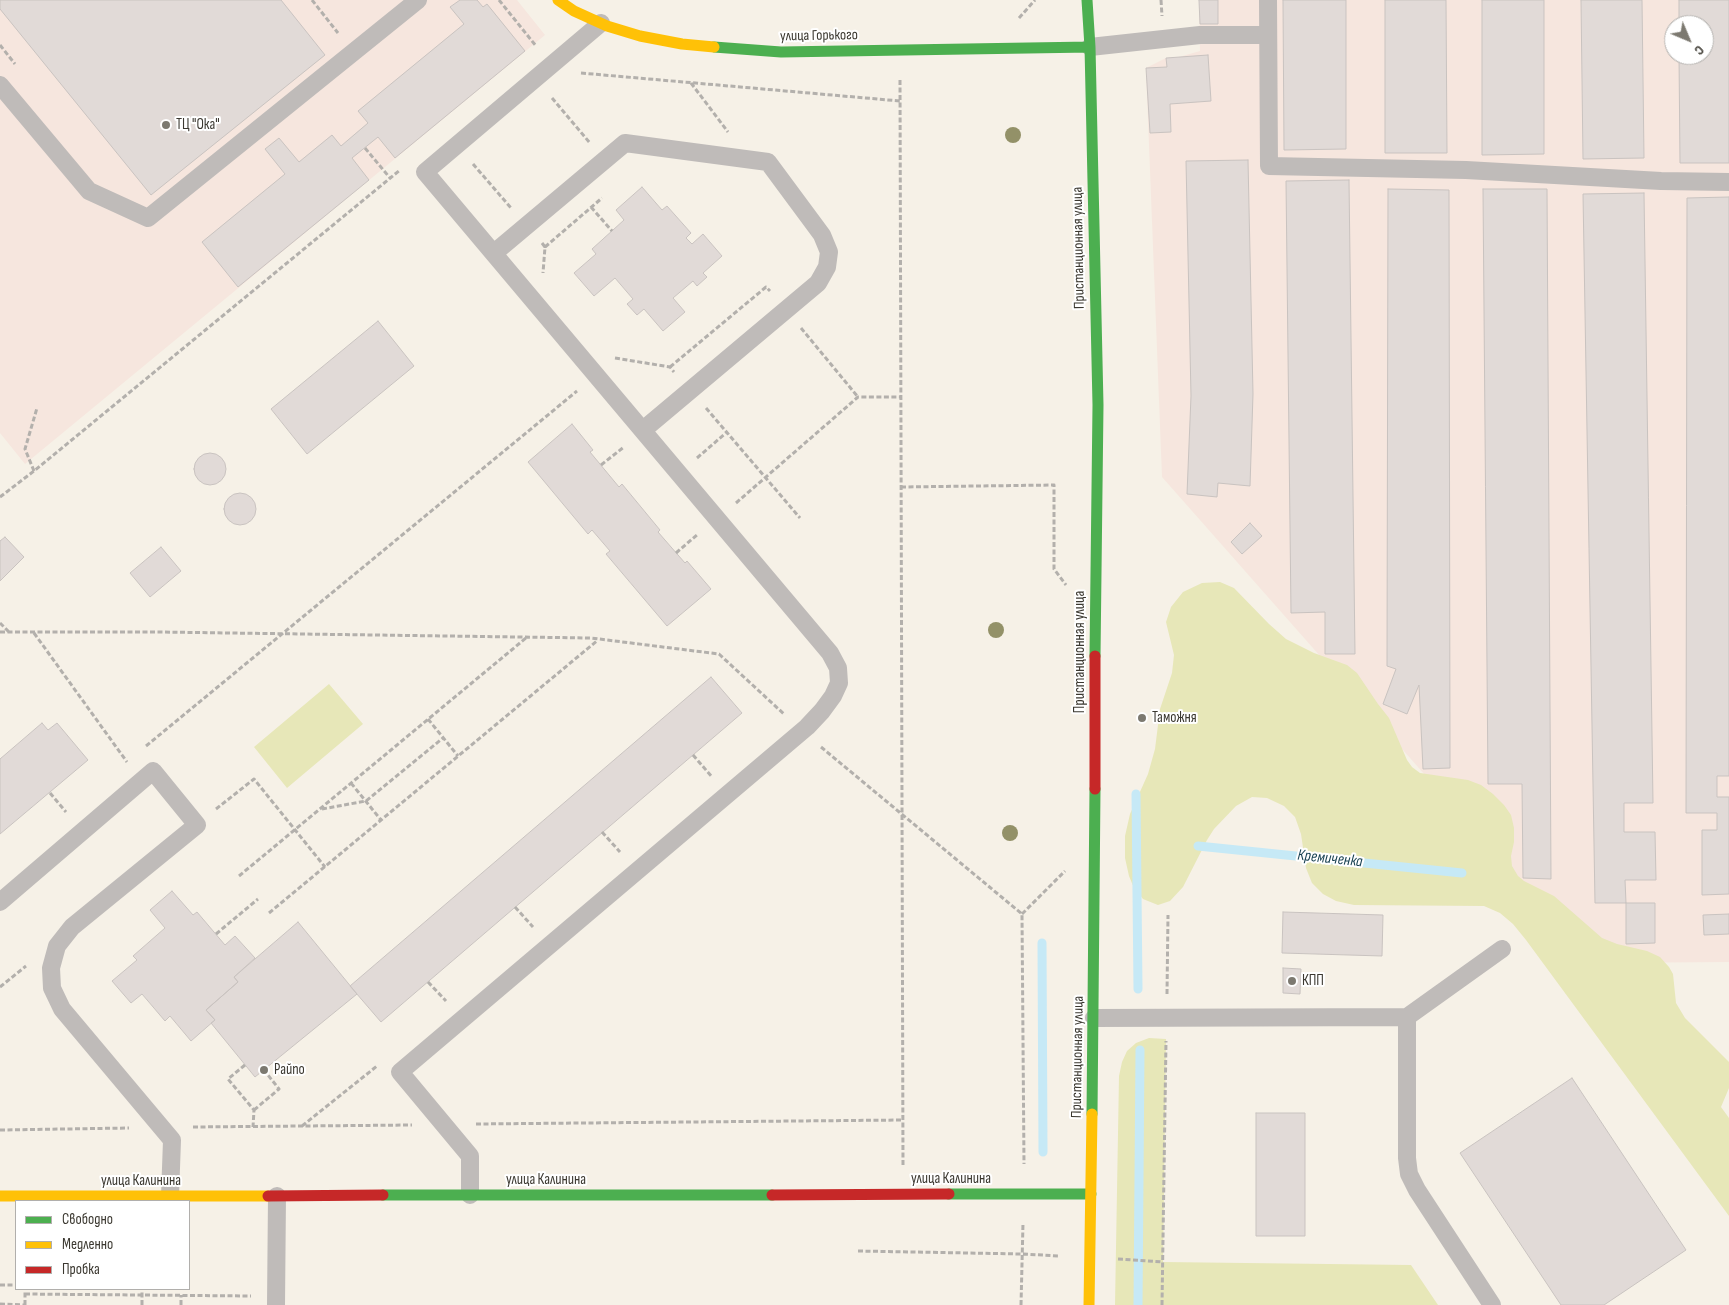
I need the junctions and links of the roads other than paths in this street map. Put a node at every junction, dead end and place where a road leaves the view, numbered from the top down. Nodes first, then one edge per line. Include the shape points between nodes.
1 (418, 0) edge
2 (558, 0) edge
3 (1087, 0) edge
4 (1268, 0) edge
5 (600, 23) junction
6 (1268, 35) junction
7 (1090, 47) junction
8 (0, 85) edge
9 (1729, 182) edge
10 (494, 253) junction
11 (643, 430) junction
12 (0, 902) edge
13 (1502, 949) dead end
14 (1407, 1017) junction
15 (1094, 1018) junction
16 (1091, 1194) junction
17 (470, 1195) junction
18 (0, 1196) edge
19 (170, 1196) junction
20 (277, 1196) junction
21 (276, 1305) edge
22 (1089, 1305) edge
23 (1492, 1305) edge

1 - 8 lane via 148,218 89,191
2 - 5 street, улица Горького
3 - 7 street, Пристанционная улица
4 - 6 lane
5 - 7 street, улица Горького via 640,36 682,44 781,52
5 - 10 lane via 425,172
6 - 7 lane via 1200,35
6 - 9 lane via 1269,166 1456,170
7 - 15 street, Пристанционная улица via 1098,405
10 - 11 lane
10 - 11 lane via 625,143 768,162 822,235 829,252 827,266 818,283
11 - 17 lane via 830,653 838,668 839,683 822,711 802,731 400,1072 470,1156
12 - 19 lane via 153,771 197,825 72,927 57,946 51,968 52,988 62,1008 172,1140
13 - 14 lane
14 - 15 lane
14 - 23 lane via 1409,1174
15 - 16 street, Пристанционная улица
16 - 17 street, улица Калинина
16 - 22 street, Пристанционная улица
17 - 20 street, улица Калинина
18 - 19 street, улица Калинина
19 - 20 street, улица Калинина
20 - 21 lane

